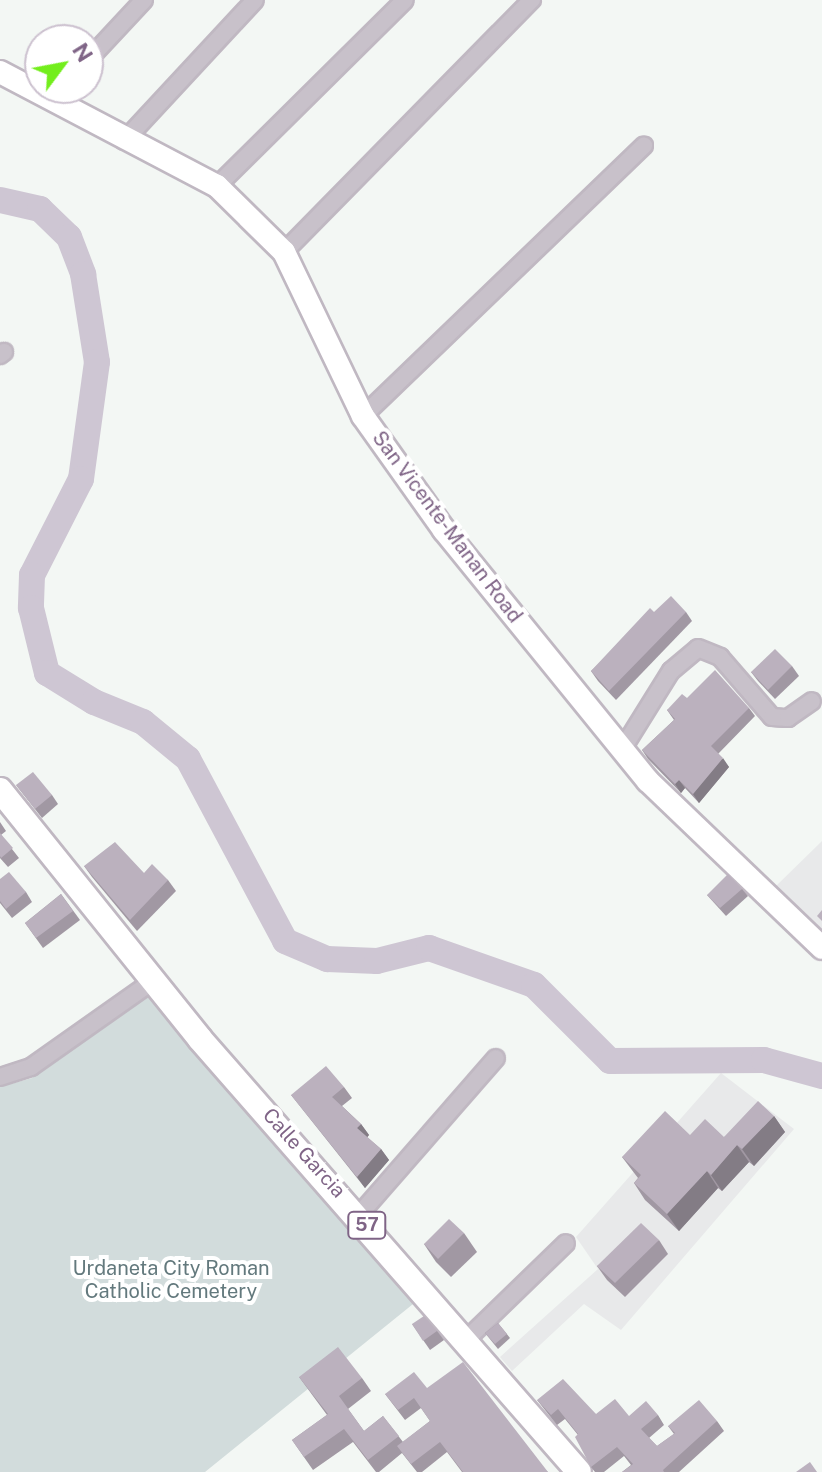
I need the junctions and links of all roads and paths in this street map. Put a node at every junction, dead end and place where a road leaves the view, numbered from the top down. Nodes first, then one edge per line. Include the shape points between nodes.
1 (144, 0) edge
2 (255, 0) edge
3 (405, 0) edge
4 (532, 0) edge
5 (104, 43) edge
6 (0, 72) edge
7 (24, 82) edge
8 (67, 104) edge
9 (124, 141) junction
10 (644, 146) dead end
11 (217, 186) junction
12 (284, 252) junction
13 (363, 416) junction
14 (812, 701) dead end
15 (623, 748) junction
16 (0, 790) edge
17 (822, 948) edge
18 (153, 981) junction
19 (496, 1058) dead end
20 (0, 1077) edge
21 (359, 1215) junction
22 (566, 1243) dead end
23 (466, 1340) junction
24 (579, 1472) edge

1 - 5 street
2 - 9 street
3 - 11 street
4 - 12 street
6 - 7 street, San Vicente-Manan Road
8 - 9 street, San Vicente-Manan Road
9 - 11 street, San Vicente-Manan Road
10 - 13 street
11 - 12 street, San Vicente-Manan Road
12 - 13 street, San Vicente-Manan Road
13 - 15 street, San Vicente-Manan Road via 444,530
14 - 15 street via 788,718 772,717 720,657 698,648 671,671
15 - 17 street, San Vicente-Manan Road via 682,816
16 - 18 main road, 57
18 - 20 street via 54,1053
18 - 21 main road, Calle Garcia / 57
19 - 21 street
21 - 23 main road, Calle Garcia / 57
22 - 23 street
23 - 24 main road, Calle Garcia / 57

